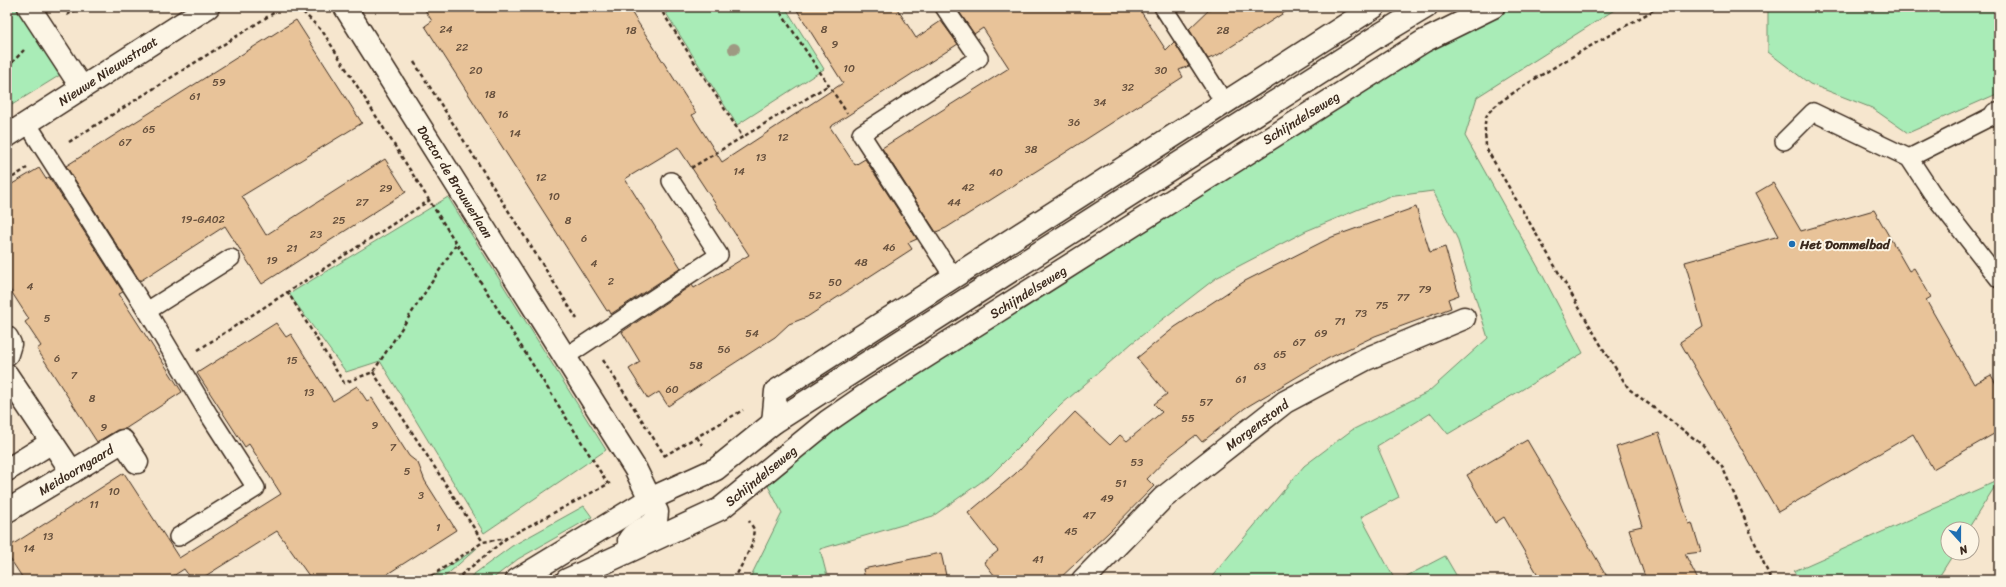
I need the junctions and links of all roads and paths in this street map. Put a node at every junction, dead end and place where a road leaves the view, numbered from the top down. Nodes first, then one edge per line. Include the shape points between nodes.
1 (29, 7) edge
2 (208, 7) edge
3 (283, 7) edge
4 (298, 7) edge
5 (345, 7) edge
6 (659, 7) edge
7 (777, 7) edge
8 (944, 7) edge
9 (1163, 7) edge
10 (1374, 7) edge
11 (1426, 7) edge
12 (1492, 7) edge
13 (1659, 7) edge
14 (413, 60) dead end
15 (830, 86) junction
16 (82, 88) junction
17 (1224, 102) junction
18 (1998, 113) edge
19 (27, 123) junction
20 (861, 134) junction
21 (7, 136) edge
22 (742, 136) junction
23 (1784, 142) dead end
24 (48, 155) junction
25 (1909, 158) junction
26 (7, 181) edge
27 (671, 181) joint
28 (430, 200) junction
29 (456, 245) junction
30 (231, 258) dead end
31 (954, 278) junction
32 (1999, 279) edge
33 (287, 291) junction
34 (146, 311) junction
35 (1464, 318) dead end
36 (7, 338) edge
37 (590, 340) junction
38 (7, 354) edge
39 (565, 357) junction
40 (178, 364) junction
41 (373, 372) junction
42 (7, 374) edge
43 (776, 390) junction
44 (773, 423) junction
45 (52, 442) junction
46 (665, 456) junction
47 (137, 462) dead end
48 (7, 470) edge
49 (636, 470) junction
50 (72, 472) junction
51 (608, 484) junction
52 (650, 499) junction
53 (7, 511) edge
54 (178, 537) dead end
55 (508, 537) junction
56 (483, 542) junction
57 (620, 557) junction
58 (425, 580) edge
59 (455, 580) edge
60 (517, 580) edge
61 (567, 580) edge
62 (1083, 580) edge
63 (1771, 580) edge

1 - 16 street
2 - 16 street, Nieuwe Nieuwstraat
3 - 24 path
4 - 28 path via 323,32
5 - 39 street, Doctor de Brouwerlaan
6 - 22 path
7 - 15 path
8 - 20 lane via 979,58
9 - 17 lane
10 - 17 street
11 - 44 street, Schijndelseweg
12 - 57 street, Schijndelseweg via 1424,41 873,390 828,421 720,509
13 - 63 path via 1496,105 1487,114 1486,148 1629,389 1704,446 1722,466
14 - 37 path
15 - 20 path
15 - 22 path
16 - 19 street, Nieuwe Nieuwstraat
17 - 31 street
18 - 25 lane
19 - 21 street, Nieuwe Nieuwstraat
19 - 24 lane
20 - 31 lane
22 - 27 path
23 - 25 lane via 1813,112
24 - 26 path
24 - 34 lane
25 - 32 lane via 1932,193
27 - 37 lane via 719,255
28 - 29 path
28 - 33 path
29 - 41 path
29 - 51 path
30 - 34 lane
31 - 43 street
33 - 40 path
33 - 41 path via 344,383
34 - 40 lane
35 - 62 street, Morgenstond via 1366,359 1285,402 1163,498
36 - 38 street via 10,344
37 - 39 lane
37 - 46 path
39 - 49 street, Doctor de Brouwerlaan
40 - 54 lane via 256,488
41 - 56 path
42 - 45 street
43 - 44 street
43 - 46 path
44 - 52 street, Schijndelseweg via 716,469
45 - 48 street
45 - 50 street
46 - 49 path
47 - 50 street, Meidoorngaard via 123,441
49 - 51 path
49 - 52 street, Doctor de Brouwerlaan
50 - 53 street, Meidoorngaard
51 - 55 path
52 - 57 street, Doctor de Brouwerlaan via 657,512 656,521 650,527 631,536
52 - 60 street, Schijndelseweg
55 - 56 path
55 - 59 path
56 - 58 path
57 - 61 street, Schijndelseweg

